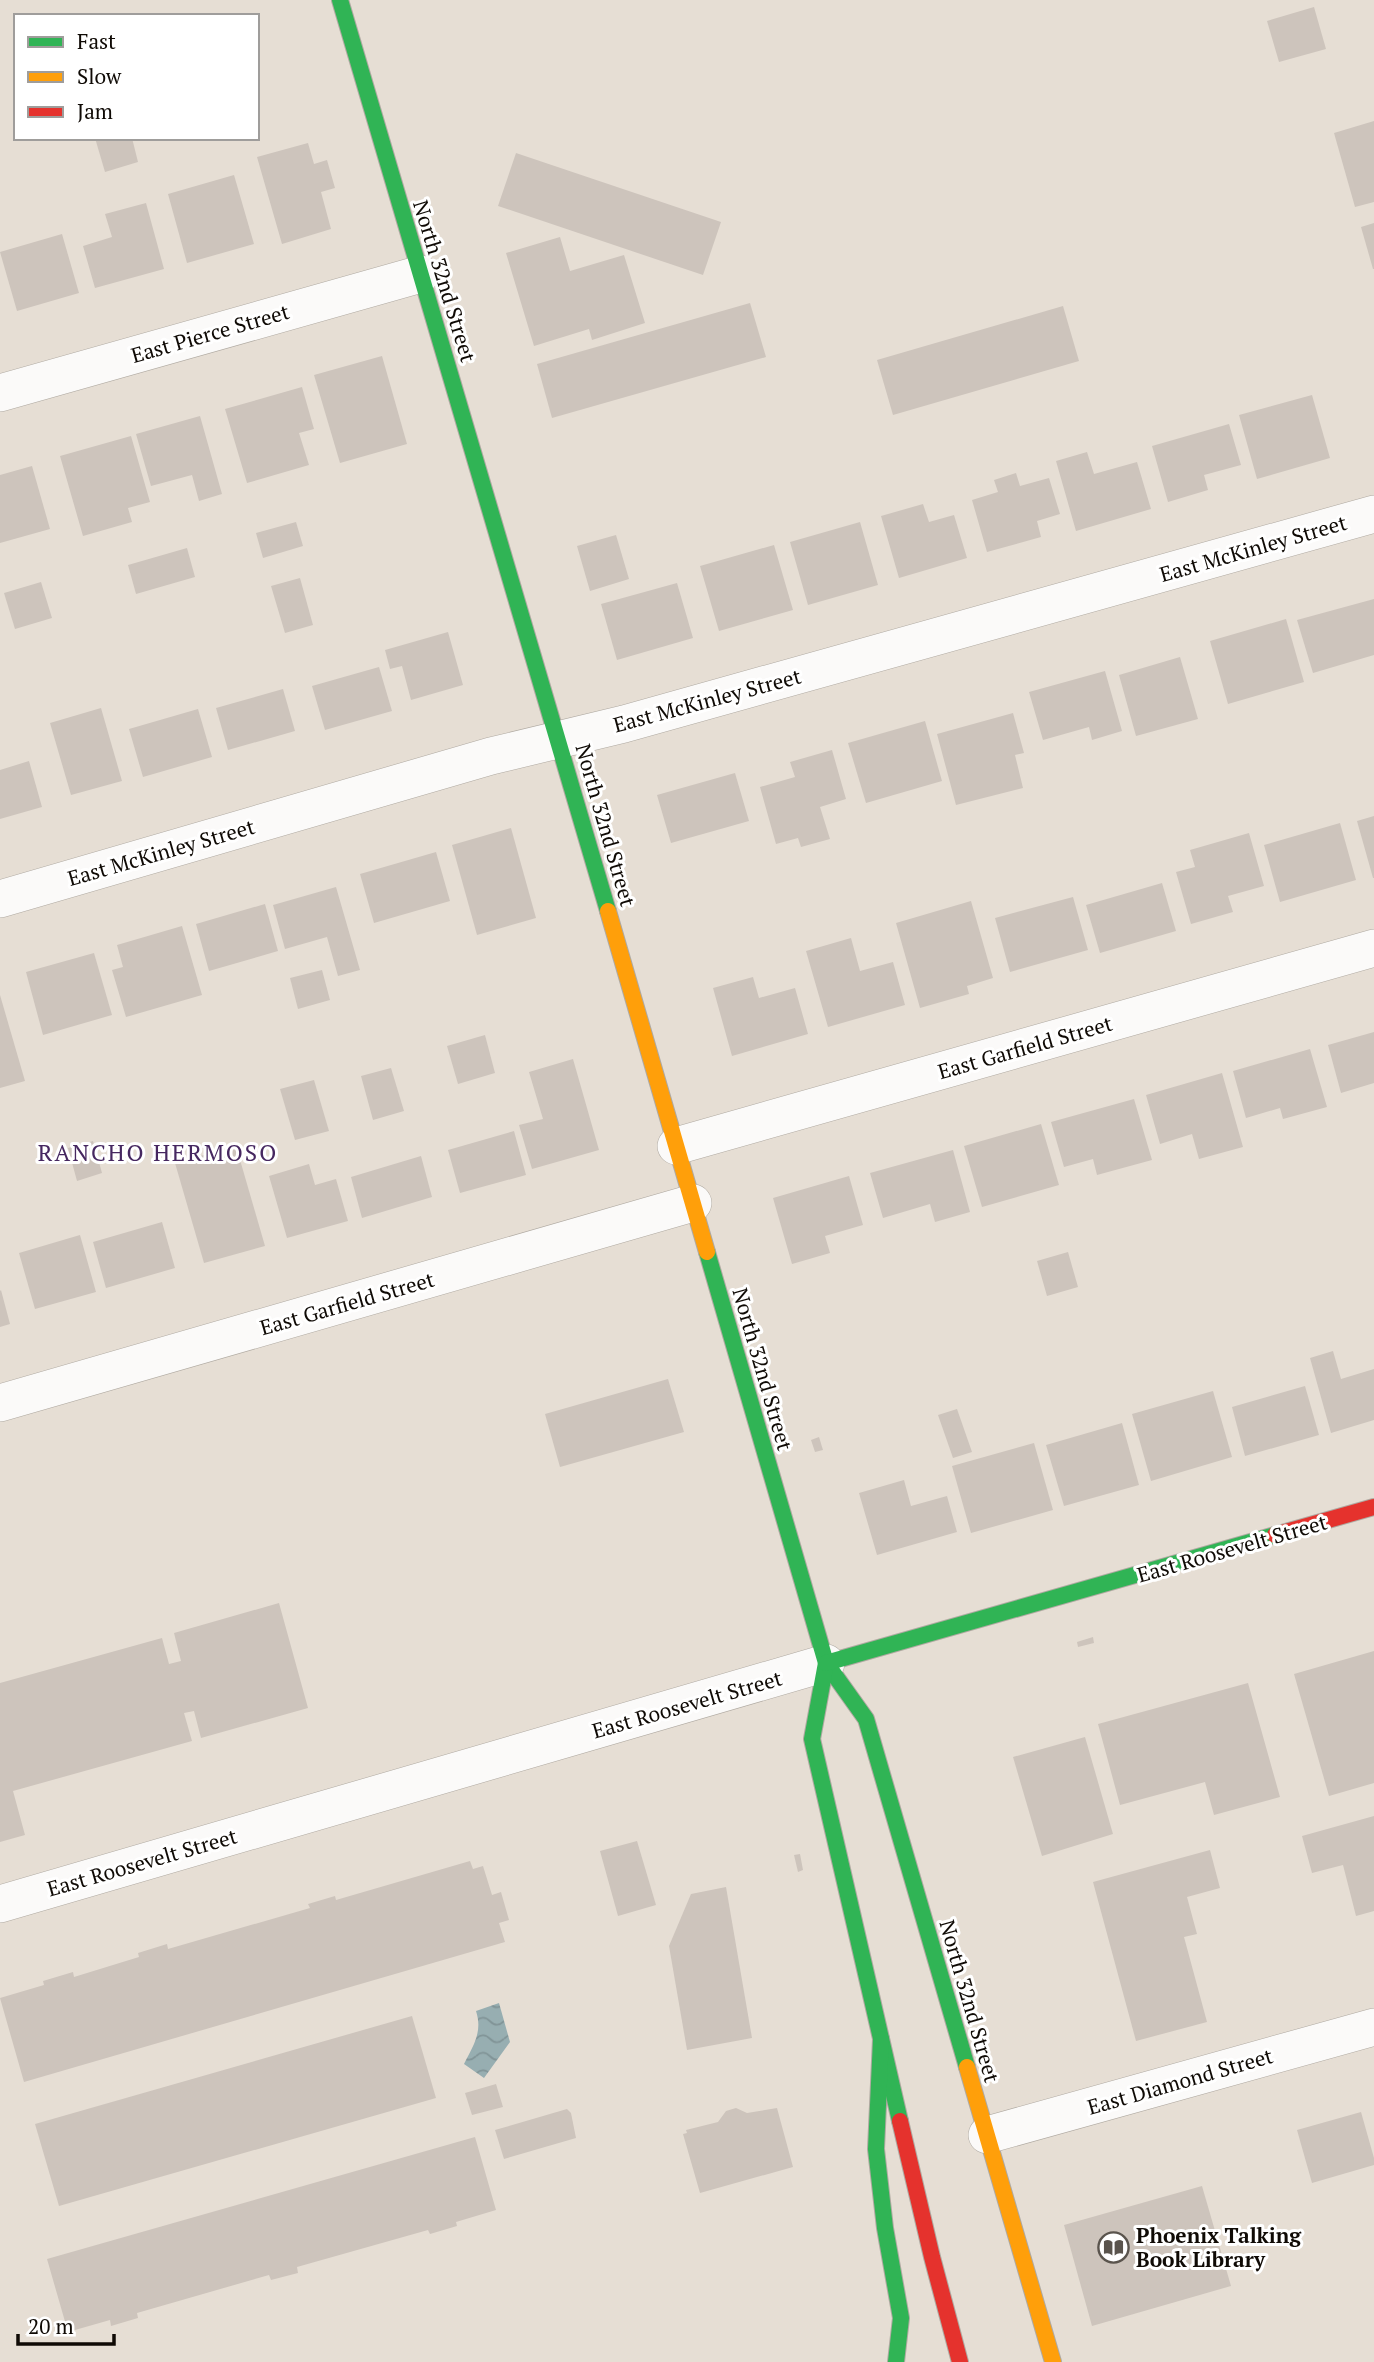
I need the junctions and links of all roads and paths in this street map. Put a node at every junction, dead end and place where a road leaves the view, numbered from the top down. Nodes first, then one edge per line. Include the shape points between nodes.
1 (340, 0) edge
2 (421, 274) junction
3 (0, 393) edge
4 (1374, 514) edge
5 (559, 740) junction
6 (0, 899) edge
7 (1374, 948) edge
8 (676, 1146) junction
9 (693, 1203) junction
10 (0, 1403) edge
11 (1374, 1507) edge
12 (826, 1663) junction
13 (0, 1904) edge
14 (1374, 2027) edge
15 (881, 2039) junction
16 (987, 2135) junction
17 (896, 2362) edge
18 (960, 2362) edge
19 (1053, 2362) edge

1 - 2 main road, North 32nd Street
2 - 3 street, East Pierce Street
2 - 5 main road, North 32nd Street
4 - 5 street, East McKinley Street
5 - 6 street, East McKinley Street
5 - 8 main road, North 32nd Street
7 - 8 street, East Garfield Street
8 - 9 main road, North 32nd Street
9 - 10 street, East Garfield Street
9 - 12 main road, North 32nd Street
11 - 12 main road, East Roosevelt Street
12 - 13 street, East Roosevelt Street
12 - 15 main road, North 32nd Street via 812,1739
12 - 16 main road, North 32nd Street via 866,1719
14 - 16 street, East Diamond Street
15 - 17 main road via 876,2149 901,2318
15 - 18 main road, North 32nd Street
16 - 19 main road, North 32nd Street

